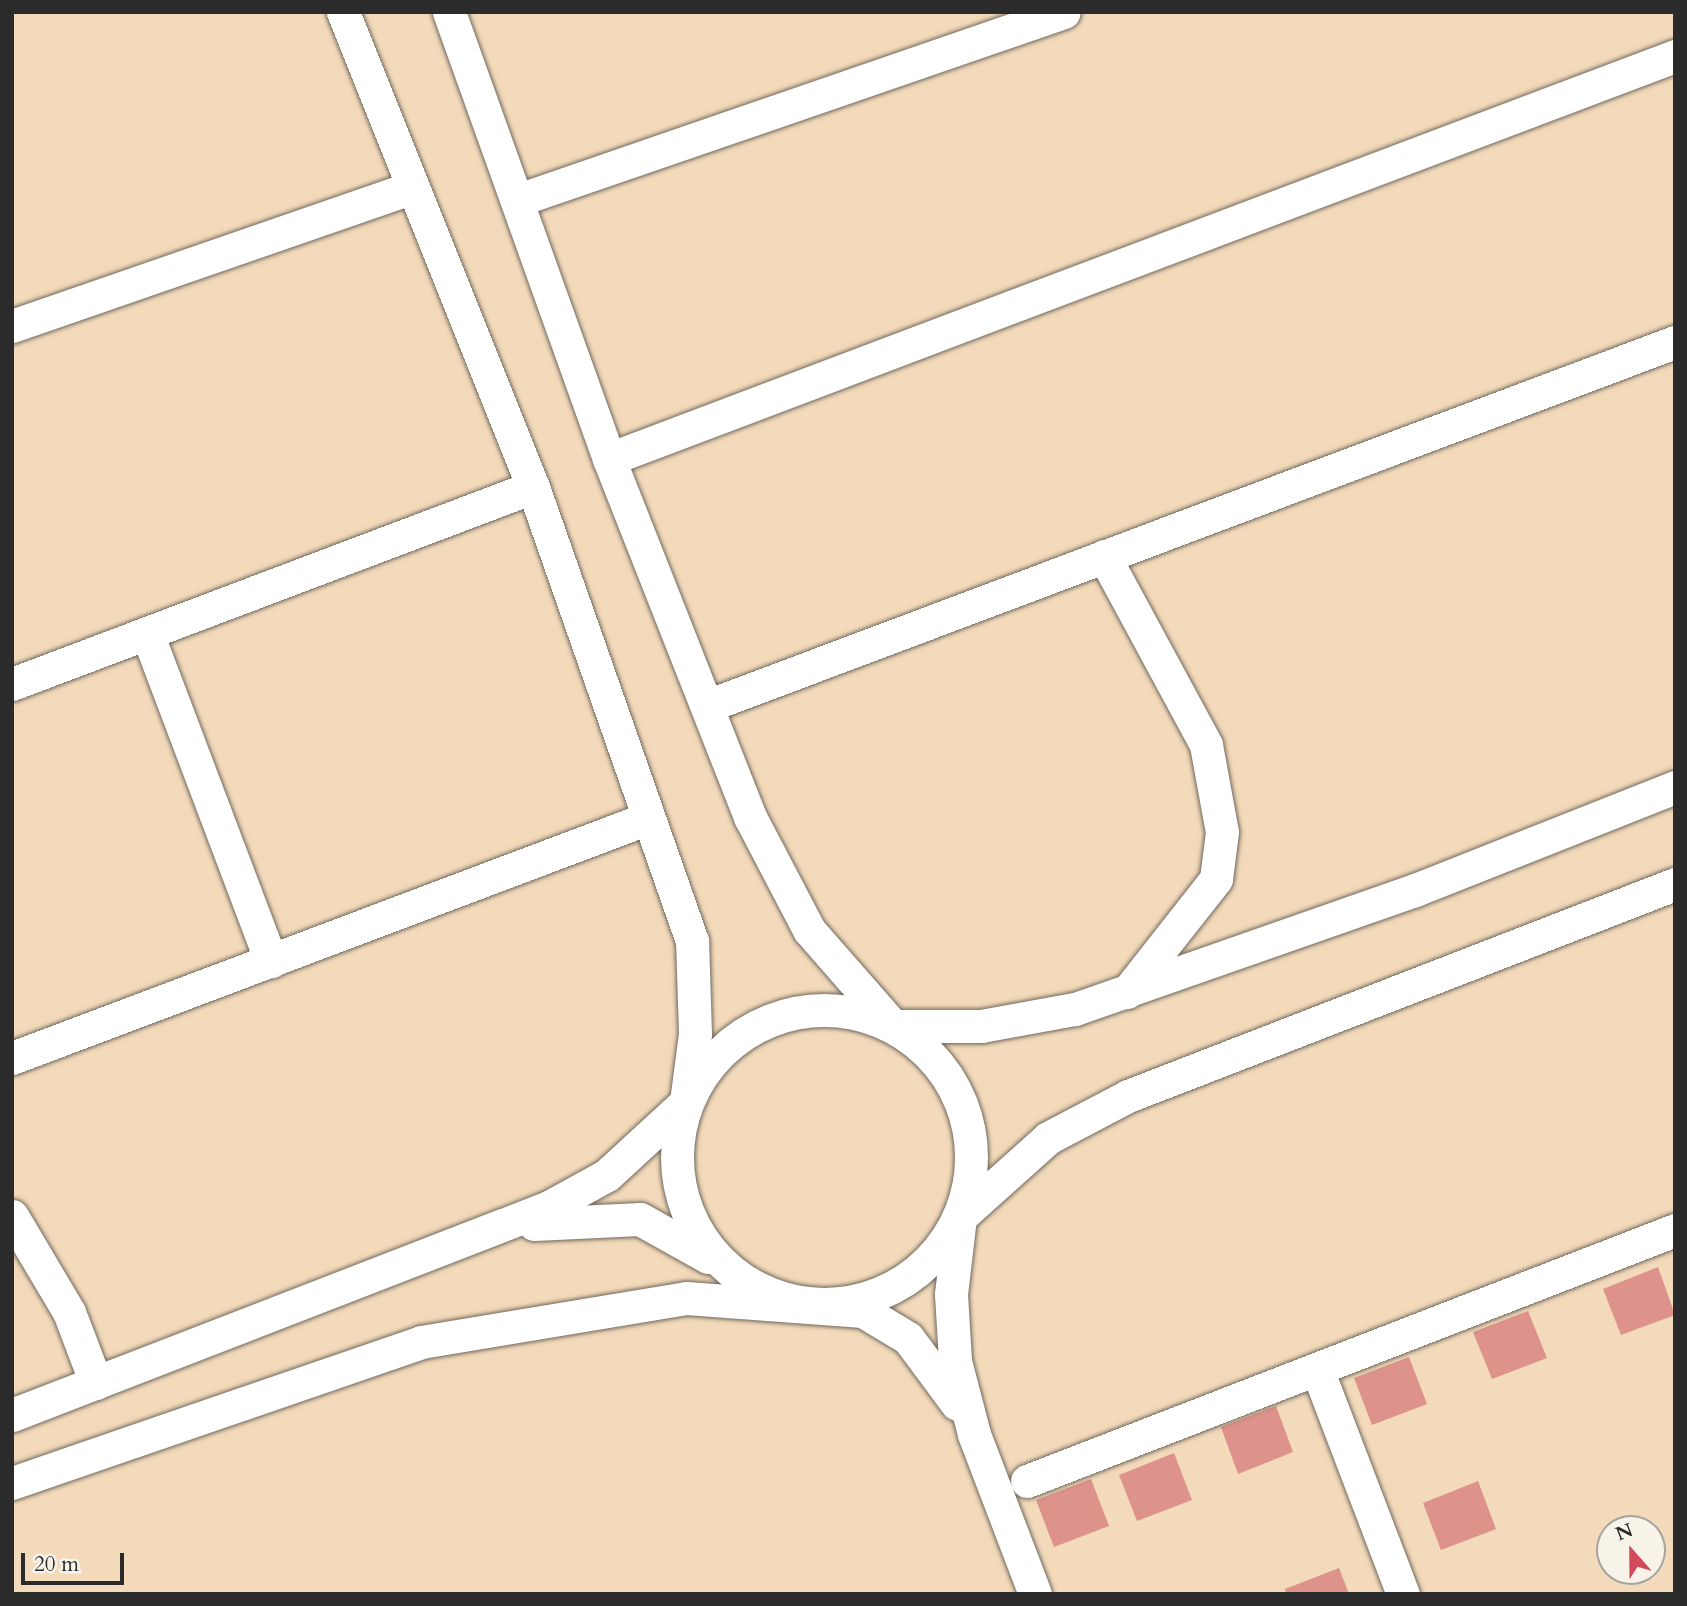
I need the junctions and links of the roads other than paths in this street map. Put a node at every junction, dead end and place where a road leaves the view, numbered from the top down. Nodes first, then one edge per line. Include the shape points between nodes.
1 (343, 12) edge
2 (450, 12) edge
3 (1065, 12) edge
4 (1675, 56) edge
5 (413, 187) junction
6 (518, 200) junction
7 (12, 326) edge
8 (1675, 342) edge
9 (609, 459) junction
10 (533, 488) junction
11 (1104, 556) junction
12 (147, 633) junction
13 (12, 684) edge
14 (706, 706) junction
15 (1675, 787) edge
16 (646, 819) junction
17 (1675, 884) edge
18 (271, 961) junction
19 (1126, 993) junction
20 (893, 1026) junction
21 (12, 1058) edge
22 (686, 1102) junction
23 (12, 1216) edge
24 (960, 1217) junction
25 (1675, 1230) edge
26 (474, 1239) junction
27 (730, 1272) junction
28 (813, 1304) junction
29 (1317, 1369) junction
30 (96, 1383) junction
31 (12, 1415) edge
32 (974, 1434) junction
33 (1027, 1481) dead end
34 (12, 1483) edge
35 (1035, 1594) edge
36 (1403, 1594) edge

1 - 5 street
2 - 6 street
3 - 6 street
4 - 9 street
5 - 7 street
5 - 10 street
6 - 9 street
8 - 11 street
9 - 14 street
10 - 12 street
10 - 16 street
11 - 14 street
11 - 19 street via 1206,745 1222,832 1216,879
12 - 13 street
12 - 18 street
14 - 20 street via 750,817 809,930
15 - 19 street via 1415,890
16 - 18 street
16 - 22 street via 692,941 695,1034
17 - 24 street via 1128,1096 1048,1138
18 - 21 street
19 - 20 street via 1024,1021
20 - 22 street via 854,1012 813,1009 772,1018 736,1038 706,1066
20 - 24 street via 929,1052 959,1098 970,1130 971,1174
22 - 26 street via 607,1175
22 - 27 street via 676,1176 704,1245
23 - 30 street via 69,1312
24 - 28 street via 945,1243 900,1284 843,1304
24 - 32 street via 951,1294 955,1361
25 - 29 street
26 - 27 street via 572,1218 640,1219
26 - 30 street
27 - 28 street via 768,1295
28 - 32 street via 863,1311 908,1338 944,1380
28 - 34 street via 686,1298 421,1342
29 - 33 street
29 - 36 street
30 - 31 street
32 - 35 street

